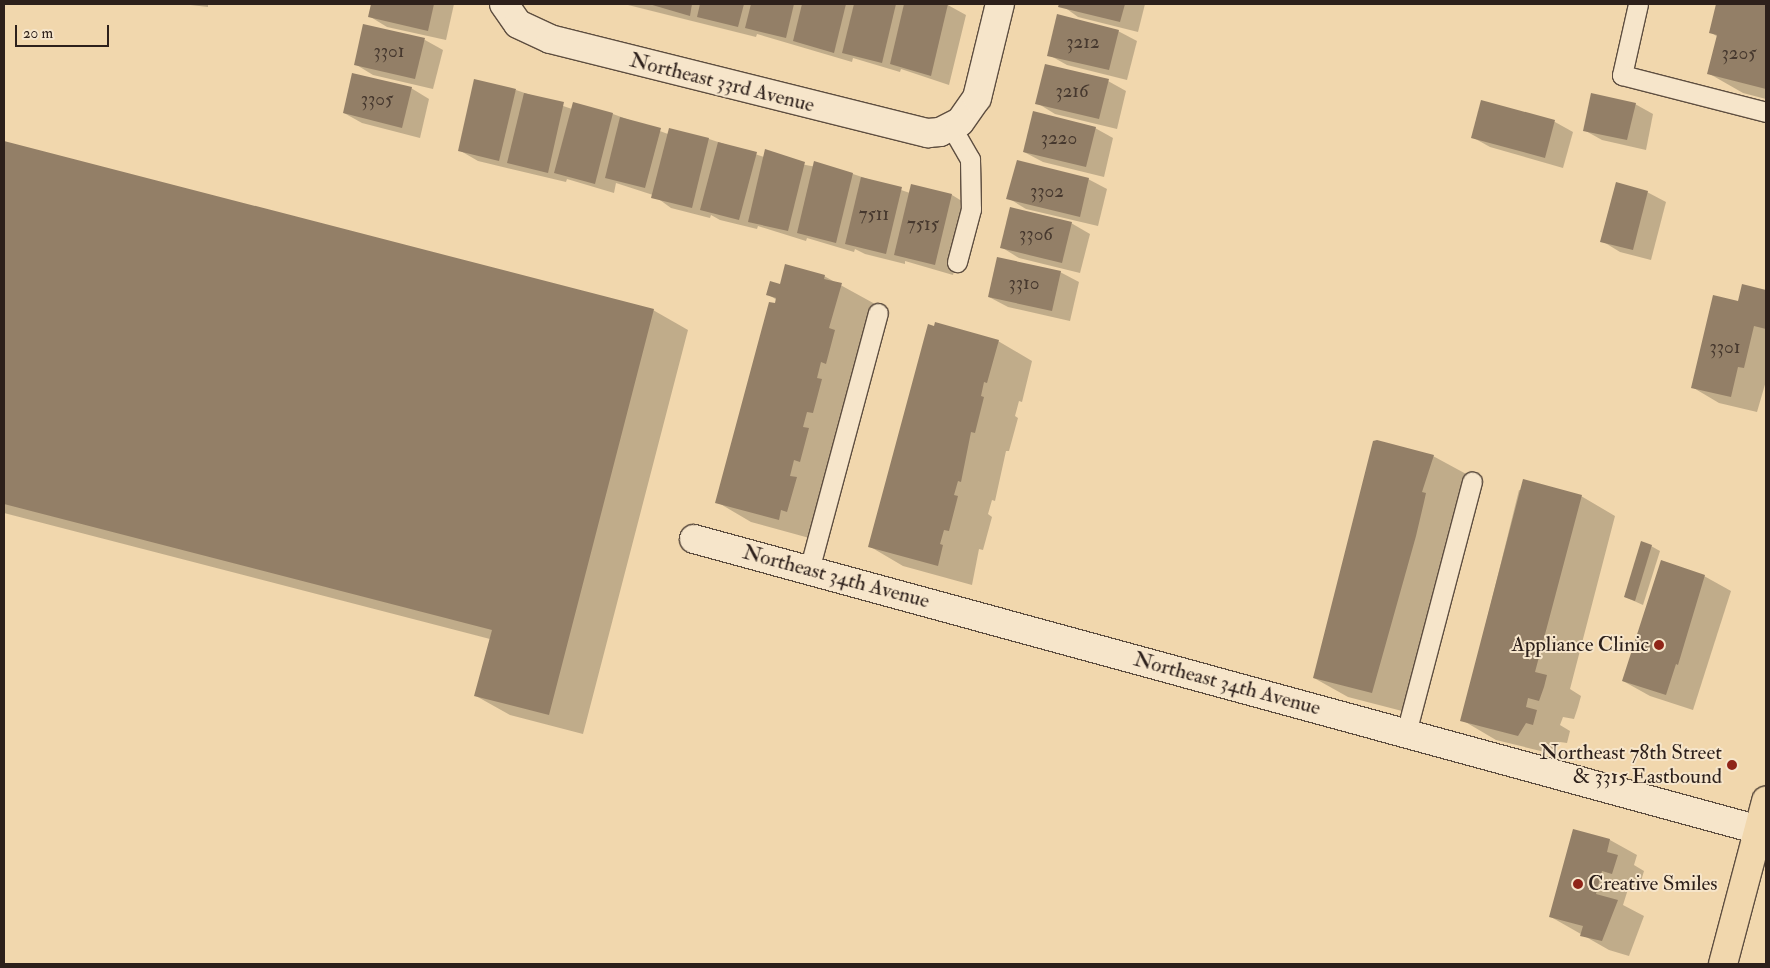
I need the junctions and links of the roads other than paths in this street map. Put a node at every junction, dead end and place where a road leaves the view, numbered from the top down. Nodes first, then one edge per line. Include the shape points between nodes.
1 (1000, 4) edge
2 (1638, 4) edge
3 (505, 5) edge
4 (1766, 112) edge
5 (952, 128) junction
6 (957, 262) dead end
7 (878, 313) dead end
8 (1472, 480) dead end
9 (694, 539) dead end
10 (809, 570) junction
11 (1406, 733) junction
12 (1766, 801) edge
13 (1759, 830) junction
14 (1723, 964) edge

1 - 5 street via 977,98
2 - 4 lane via 1622,75
3 - 5 street, Northeast 33rd Avenue via 518,24 550,39 913,132 934,133
5 - 6 lane via 970,159 971,209
7 - 10 lane
8 - 11 lane
9 - 10 street, Northeast 34th Avenue
10 - 11 street, Northeast 34th Avenue
11 - 13 street, Northeast 34th Avenue
12 - 13 main road
13 - 14 main road

